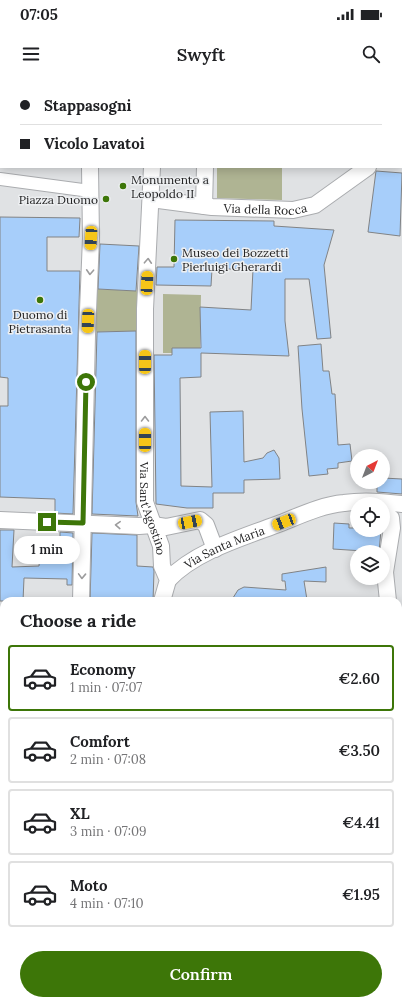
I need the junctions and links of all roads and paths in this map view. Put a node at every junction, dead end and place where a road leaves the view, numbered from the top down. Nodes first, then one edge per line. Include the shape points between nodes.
1 (90, 168) edge
2 (152, 168) edge
3 (205, 168) edge
4 (367, 168) edge
5 (0, 179) edge
6 (90, 191) junction
7 (151, 199) junction
8 (204, 206) junction
9 (390, 503) edge
10 (402, 504) edge
11 (350, 506) edge
12 (390, 517) edge
13 (0, 520) edge
14 (83, 523) junction
15 (153, 525) junction
16 (215, 549) junction
17 (168, 580) junction
18 (81, 597) edge
19 (163, 597) edge
20 (388, 597) edge

1 - 6 street
2 - 7 street, Via Sant'Agostino
3 - 8 street
4 - 8 street, Via della Rocca via 315,205 293,210
5 - 6 street
6 -> 14 street
7 - 8 street, Via della Rocca
15 -> 7 street, Via Sant'Agostino via 145,502 145,310
9 - 10 street, Via Santa Maria
11 - 16 street, Via Santa Maria via 321,508
12 - 20 street via 392,528 386,572
13 - 14 street
15 -> 14 street
14 -> 18 street
15 - 16 street via 166,527 200,520 206,525
15 - 17 street, Via Sant'Agostino via 161,546 162,566
16 - 17 street, Via Santa Maria via 177,570
17 - 19 street

